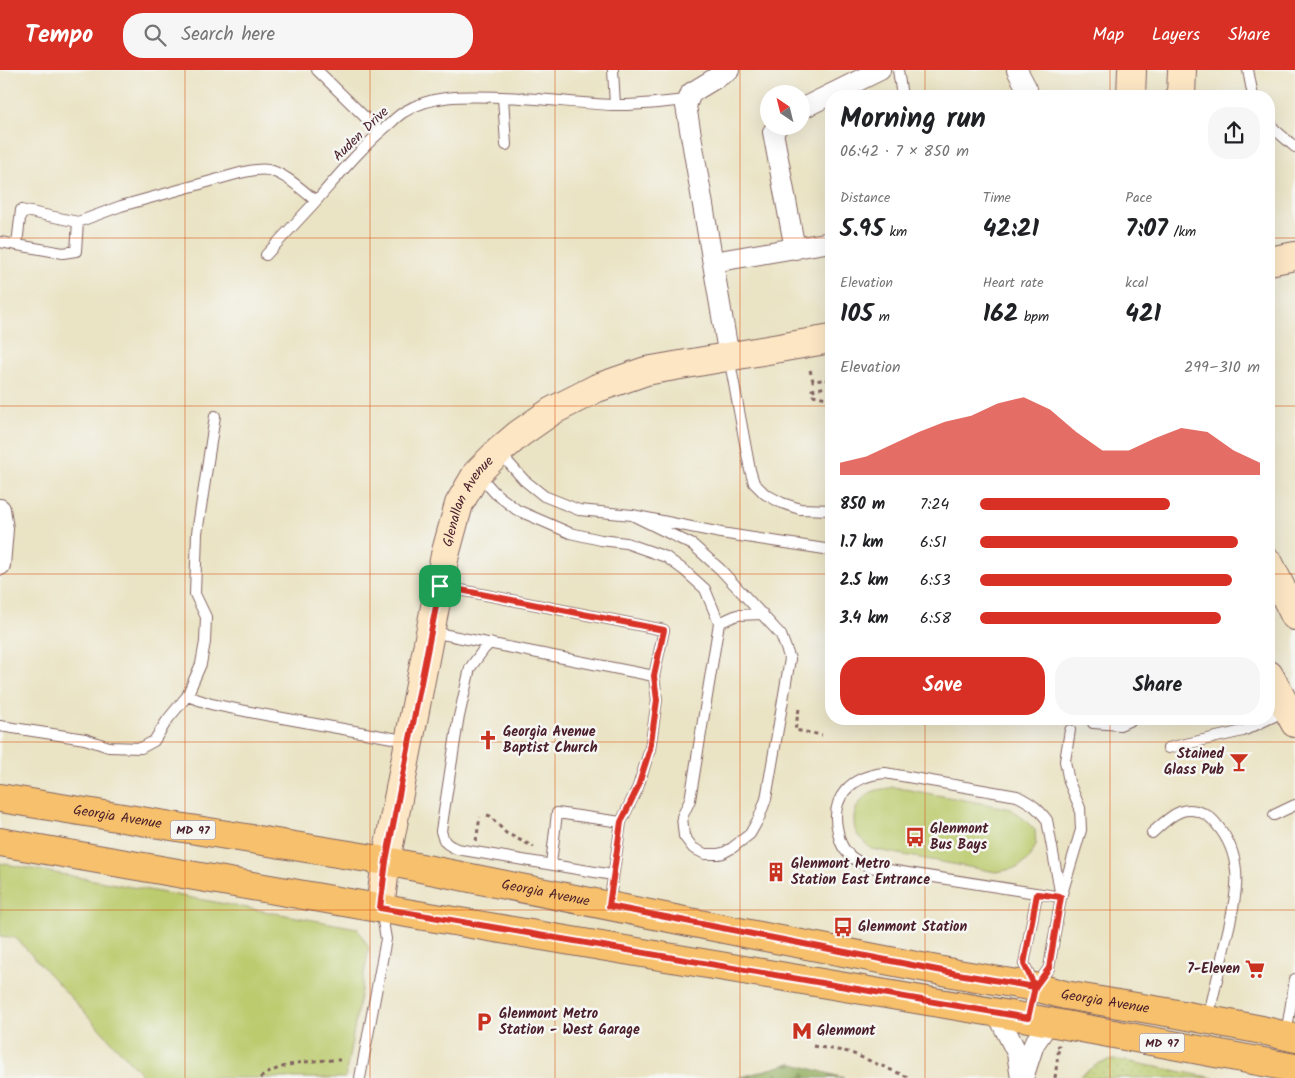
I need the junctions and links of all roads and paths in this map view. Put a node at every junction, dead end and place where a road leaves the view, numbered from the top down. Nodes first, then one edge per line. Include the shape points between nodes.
1 (613, 70) edge
2 (729, 70) edge
3 (880, 70) edge
4 (898, 70) edge
5 (1017, 70) edge
6 (1132, 70) edge
7 (1182, 70) edge
8 (1248, 70) edge
9 (322, 72) edge
10 (839, 90) edge
11 (901, 90) edge
12 (1027, 90) edge
13 (1132, 90) edge
14 (1181, 90) edge
15 (1251, 90) edge
16 (503, 97) junction
17 (825, 97) edge
18 (688, 100) junction
19 (616, 105) junction
20 (810, 105) edge
21 (1275, 130) edge
22 (380, 132) junction
23 (774, 135) edge
24 (506, 145) dead end
25 (1295, 147) edge
26 (316, 201) junction
27 (78, 222) junction
28 (0, 242) edge
29 (825, 243) edge
30 (17, 244) junction
31 (794, 249) junction
32 (266, 255) dead end
33 (1295, 256) edge
34 (1275, 260) edge
35 (713, 262) junction
36 (825, 340) edge
37 (729, 357) junction
38 (810, 370) dead end
39 (825, 380) edge
40 (825, 387) edge
41 (825, 398) edge
42 (215, 416) dead end
43 (499, 451) junction
44 (477, 473) junction
45 (0, 508) edge
46 (825, 510) edge
47 (632, 515) junction
48 (825, 549) edge
49 (0, 565) edge
50 (1275, 575) edge
51 (440, 586) junction
52 (763, 614) junction
53 (1295, 616) edge
54 (719, 624) junction
55 (430, 632) junction
56 (490, 644) junction
57 (654, 676) junction
58 (1275, 686) edge
59 (187, 696) junction
60 (799, 709) dead end
61 (1291, 716) edge
62 (1275, 721) edge
63 (1262, 725) edge
64 (0, 726) edge
65 (1070, 730) dead end
66 (822, 735) dead end
67 (409, 741) junction
68 (1168, 748) dead end
69 (0, 798) edge
70 (1295, 805) edge
71 (487, 814) dead end
72 (1274, 815) dead end
73 (480, 817) dead end
74 (621, 822) junction
75 (1152, 833) dead end
76 (0, 842) edge
77 (475, 849) dead end
78 (386, 861) junction
79 (551, 861) junction
80 (613, 874) junction
81 (1037, 894) junction
82 (1061, 897) junction
83 (609, 906) junction
84 (380, 908) junction
85 (1295, 979) edge
86 (1035, 987) junction
87 (997, 1013) junction
88 (1207, 1020) junction
89 (1037, 1028) junction
90 (1290, 1037) edge
91 (813, 1046) dead end
92 (340, 1060) dead end
93 (1295, 1068) edge
94 (260, 1078) edge
95 (360, 1078) edge
96 (910, 1078) edge
97 (1022, 1078) edge
98 (1055, 1078) edge

1 - 19 lane
2 - 18 street via 691,93
3 - 10 street
4 - 11 lane
5 - 12 street
6 - 13 street
7 - 14 street
8 - 15 lane
9 - 22 lane
16 - 19 lane, Auden Drive
16 - 22 lane, Auden Drive via 464,96 422,102 402,113
16 - 24 lane
17 - 20 street
18 - 19 lane, Auden Drive
18 - 35 street via 686,106
21 - 25 lane
22 - 26 lane, Auden Drive
23 - 31 street
26 - 27 lane via 287,179 270,170 258,169 120,206
26 - 32 lane, Auden Drive
27 - 30 lane via 76,251 64,253
27 - 30 lane via 21,210
28 - 30 lane
29 - 31 street
31 - 35 street
33 - 34 street
35 - 37 street
36 - 37 street, Glenallan Avenue
37 - 43 street, Glenallan Avenue via 646,371 598,388 552,411
37 - 46 lane via 754,483 765,494 782,503 800,509
38 - 39 path via 813,381
40 - 41 path via 812,390 813,395
42 - 59 lane via 197,532 195,594 206,617 205,642 201,664
43 - 44 street, Glenallan Avenue
43 - 47 lane via 524,480 544,496 579,510
44 - 51 street, Glenallan Avenue via 459,504
44 - 54 lane via 517,510 541,521 570,533 626,543 666,557 705,589
45 - 49 street via 3,529
47 - 48 lane
47 - 52 lane via 693,545
50 - 53 street
51 - 55 street, Glenallan Avenue
51 - 57 lane via 664,630
52 - 54 lane via 737,615
52 - 54 lane via 781,635 790,659 766,799 750,834 723,853 705,854 694,848 684,836 682,817 690,800
55 - 56 lane
55 - 67 street, Glenallan Avenue
56 - 57 lane
56 - 79 lane via 470,668 458,721 442,838 457,849
57 - 74 lane via 657,700 650,749 638,787
58 - 61 street
59 - 64 lane via 154,741 141,748 109,747 85,739
59 - 67 lane via 229,708
60 - 66 path via 795,730
61 - 62 lane
63 - 68 lane
65 - 82 lane via 1065,761 1069,782 1080,808 1081,830
67 - 78 street, Glenallan Avenue
69 - 78 main road, Georgia Avenue / MD 97
70 - 72 lane
71 - 79 path via 506,833
73 - 77 path
74 - 79 lane via 557,813
74 - 80 lane
75 - 88 lane via 1184,810 1199,811 1213,820 1227,838 1234,856 1237,893
76 - 84 main road, MD 97
78 - 83 main road, Georgia Avenue / MD 97
78 - 84 street, Glenallan Avenue
79 - 80 lane
80 - 83 lane
81 - 82 lane
81 - 82 lane via 870,867 844,850 835,824 841,798 859,779 885,773 1017,796 1030,802 1048,820
81 - 86 lane via 1024,964
82 - 86 lane via 1049,968
83 - 86 main road, Georgia Avenue / MD 97
84 - 87 main road, MD 97
84 - 95 lane via 386,939
85 - 90 lane
86 - 88 main road, Georgia Avenue / MD 97
86 - 89 lane
87 - 89 main road, MD 97
87 - 97 street via 1017,1053
88 - 90 main road, Georgia Avenue / MD 97
89 - 93 main road, MD 97
89 - 97 street
89 - 98 path via 1059,1046
91 - 96 path via 849,1052
92 - 94 path via 300,1063

